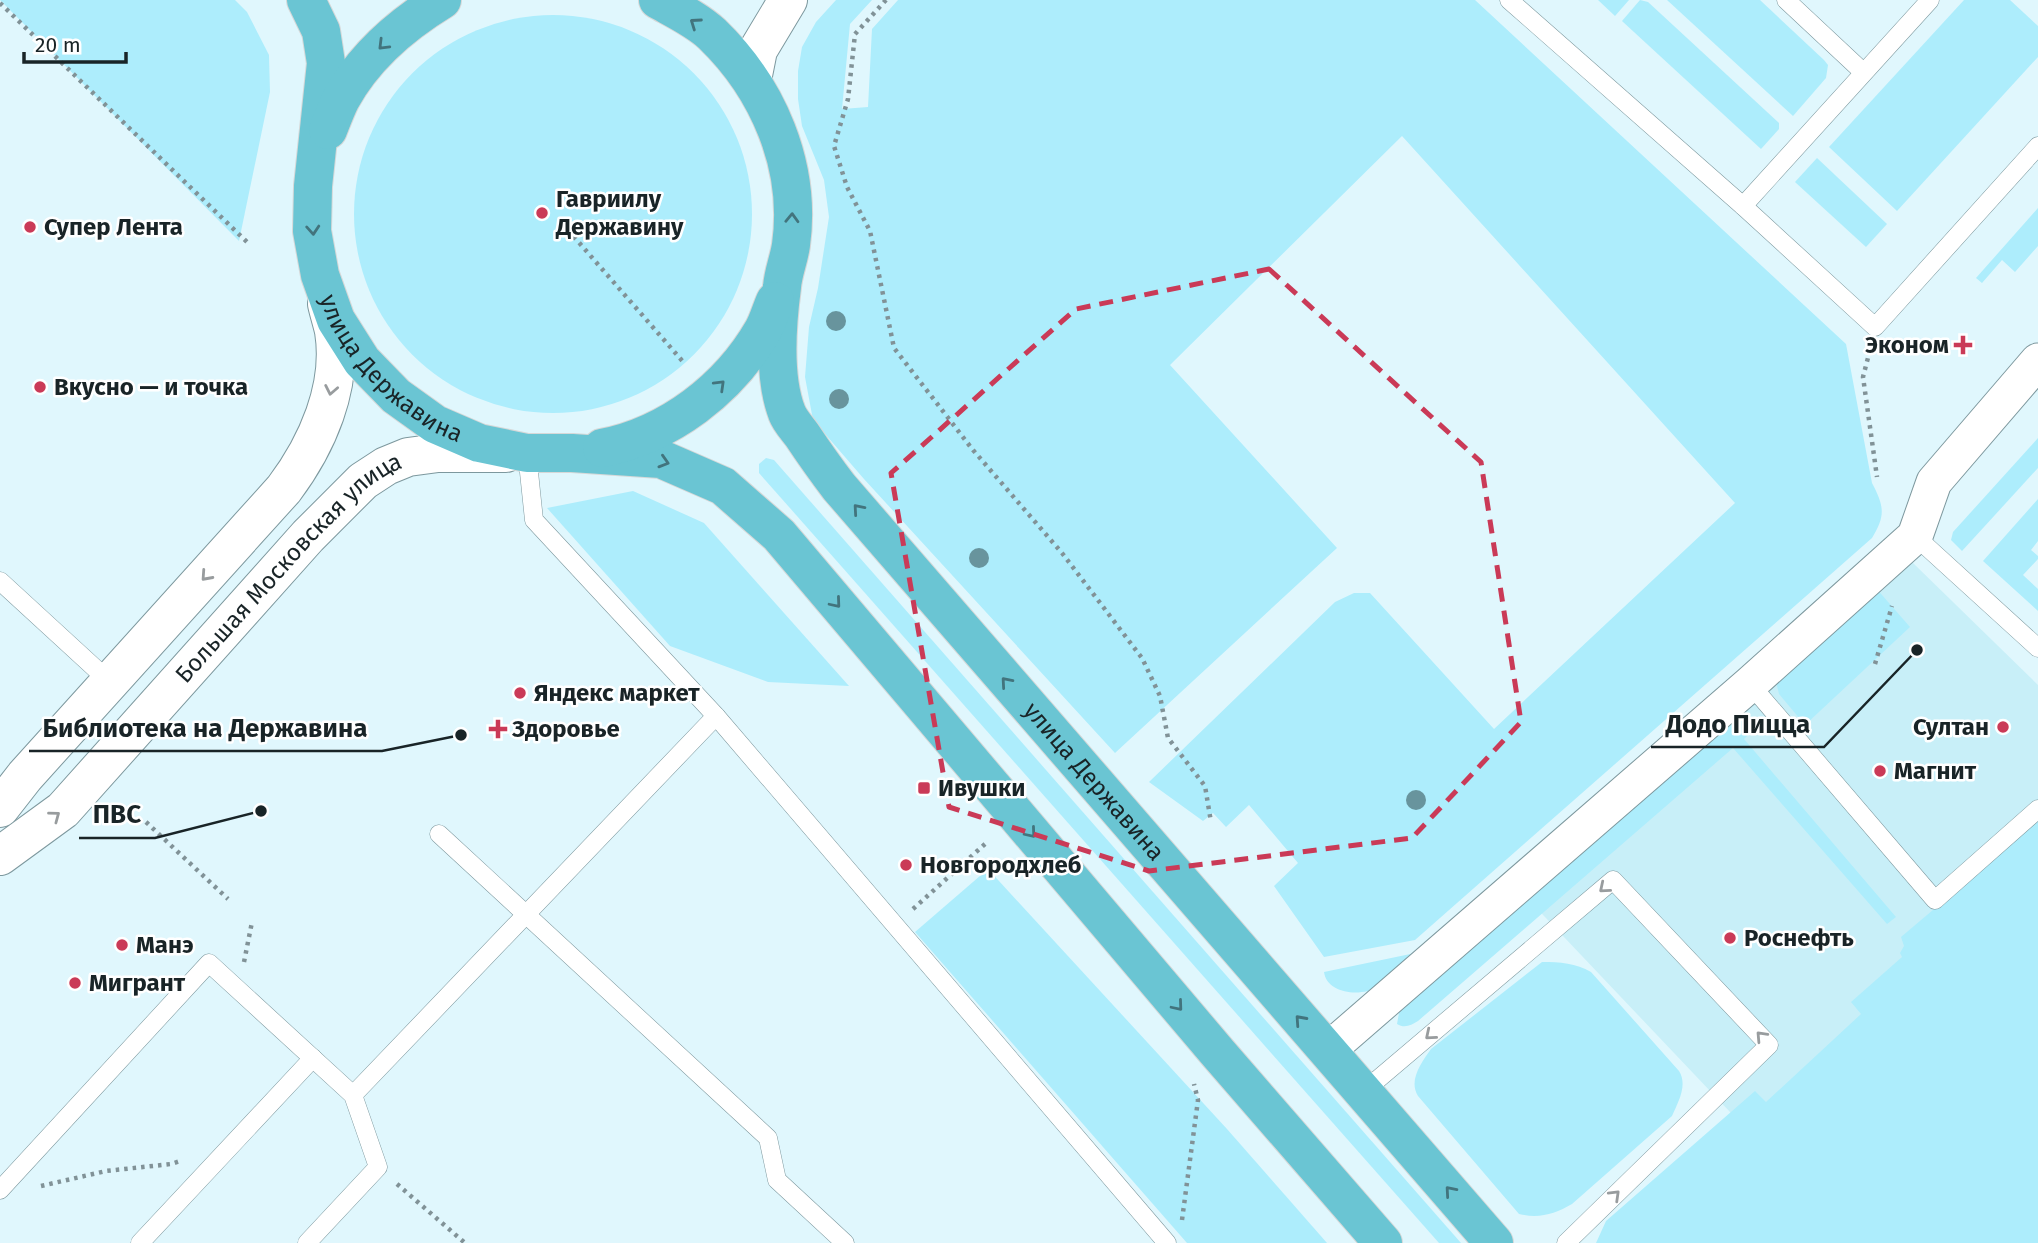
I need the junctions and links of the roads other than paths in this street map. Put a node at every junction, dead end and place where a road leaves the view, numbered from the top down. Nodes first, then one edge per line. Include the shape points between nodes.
1 (306, 0) edge
2 (658, 0) edge
3 (788, 0) edge
4 (1509, 0) edge
5 (1786, 0) edge
6 (1930, 0) edge
7 (435, 1) edge
8 (1863, 72) junction
9 (752, 80) junction
10 (2038, 146) edge
11 (313, 186) junction
12 (1743, 206) junction
13 (320, 275) junction
14 (782, 286) junction
15 (2038, 361) edge
16 (527, 453) junction
17 (572, 453) junction
18 (1915, 536) junction
19 (0, 581) edge
20 (2038, 648) edge
21 (110, 682) junction
22 (1750, 684) junction
23 (716, 716) junction
24 (0, 808) edge
25 (2038, 809) edge
26 (439, 834) dead end
27 (0, 856) edge
28 (526, 915) junction
29 (1327, 1051) junction
30 (313, 1058) junction
31 (1364, 1091) junction
32 (353, 1095) junction
33 (0, 1190) edge
34 (140, 1243) edge
35 (307, 1243) edge
36 (845, 1243) edge
37 (1167, 1243) edge
38 (1383, 1243) edge
39 (1494, 1243) edge
40 (1566, 1243) edge

1 - 11 main road, улица Державина via 321,31 327,63
9 -> 2 main road, улица Державина via 710,33
3 - 9 main road via 758,50
4 - 12 lane
5 - 8 lane
6 - 8 lane
7 -> 11 main road, улица Державина via 398,29 366,62 341,99 323,141
8 - 12 lane
14 -> 9 main road, улица Державина via 791,244 792,201 786,159 773,118
10 - 12 lane via 1875,327
11 -> 13 main road, улица Державина via 312,231
13 - 16 main road, улица Державина via 336,320 362,361 396,396 435,424 480,443
13 -> 21 main road, Большая Московская улица via 334,332 335,358 327,408 309,452 284,489
17 -> 14 main road, улица Державина via 619,445 663,427 703,401 736,368 763,330
29 -> 14 main road, улица Державина via 839,488 788,415 777,369
15 - 18 street via 1934,482
16 - 17 main road, улица Державина
16 - 23 lane via 534,520
27 -> 16 main road, Большая Московская улица via 63,810 363,481 408,457
17 -> 38 main road, улица Державина via 661,459 723,486 779,536
18 - 20 lane
18 - 22 street
19 - 21 lane
21 - 24 main road, Большая Московская улица
22 - 25 lane via 1935,900
22 - 29 street
23 - 28 lane
23 - 37 lane
26 - 28 lane
28 - 32 lane
28 - 36 lane via 768,1139 777,1180
29 - 31 main road, улица Державина
30 - 32 lane
30 - 33 lane via 209,963
30 - 34 lane
39 -> 31 main road, улица Державина
40 -> 31 lane via 1769,1045 1613,880
32 - 35 lane via 378,1167

